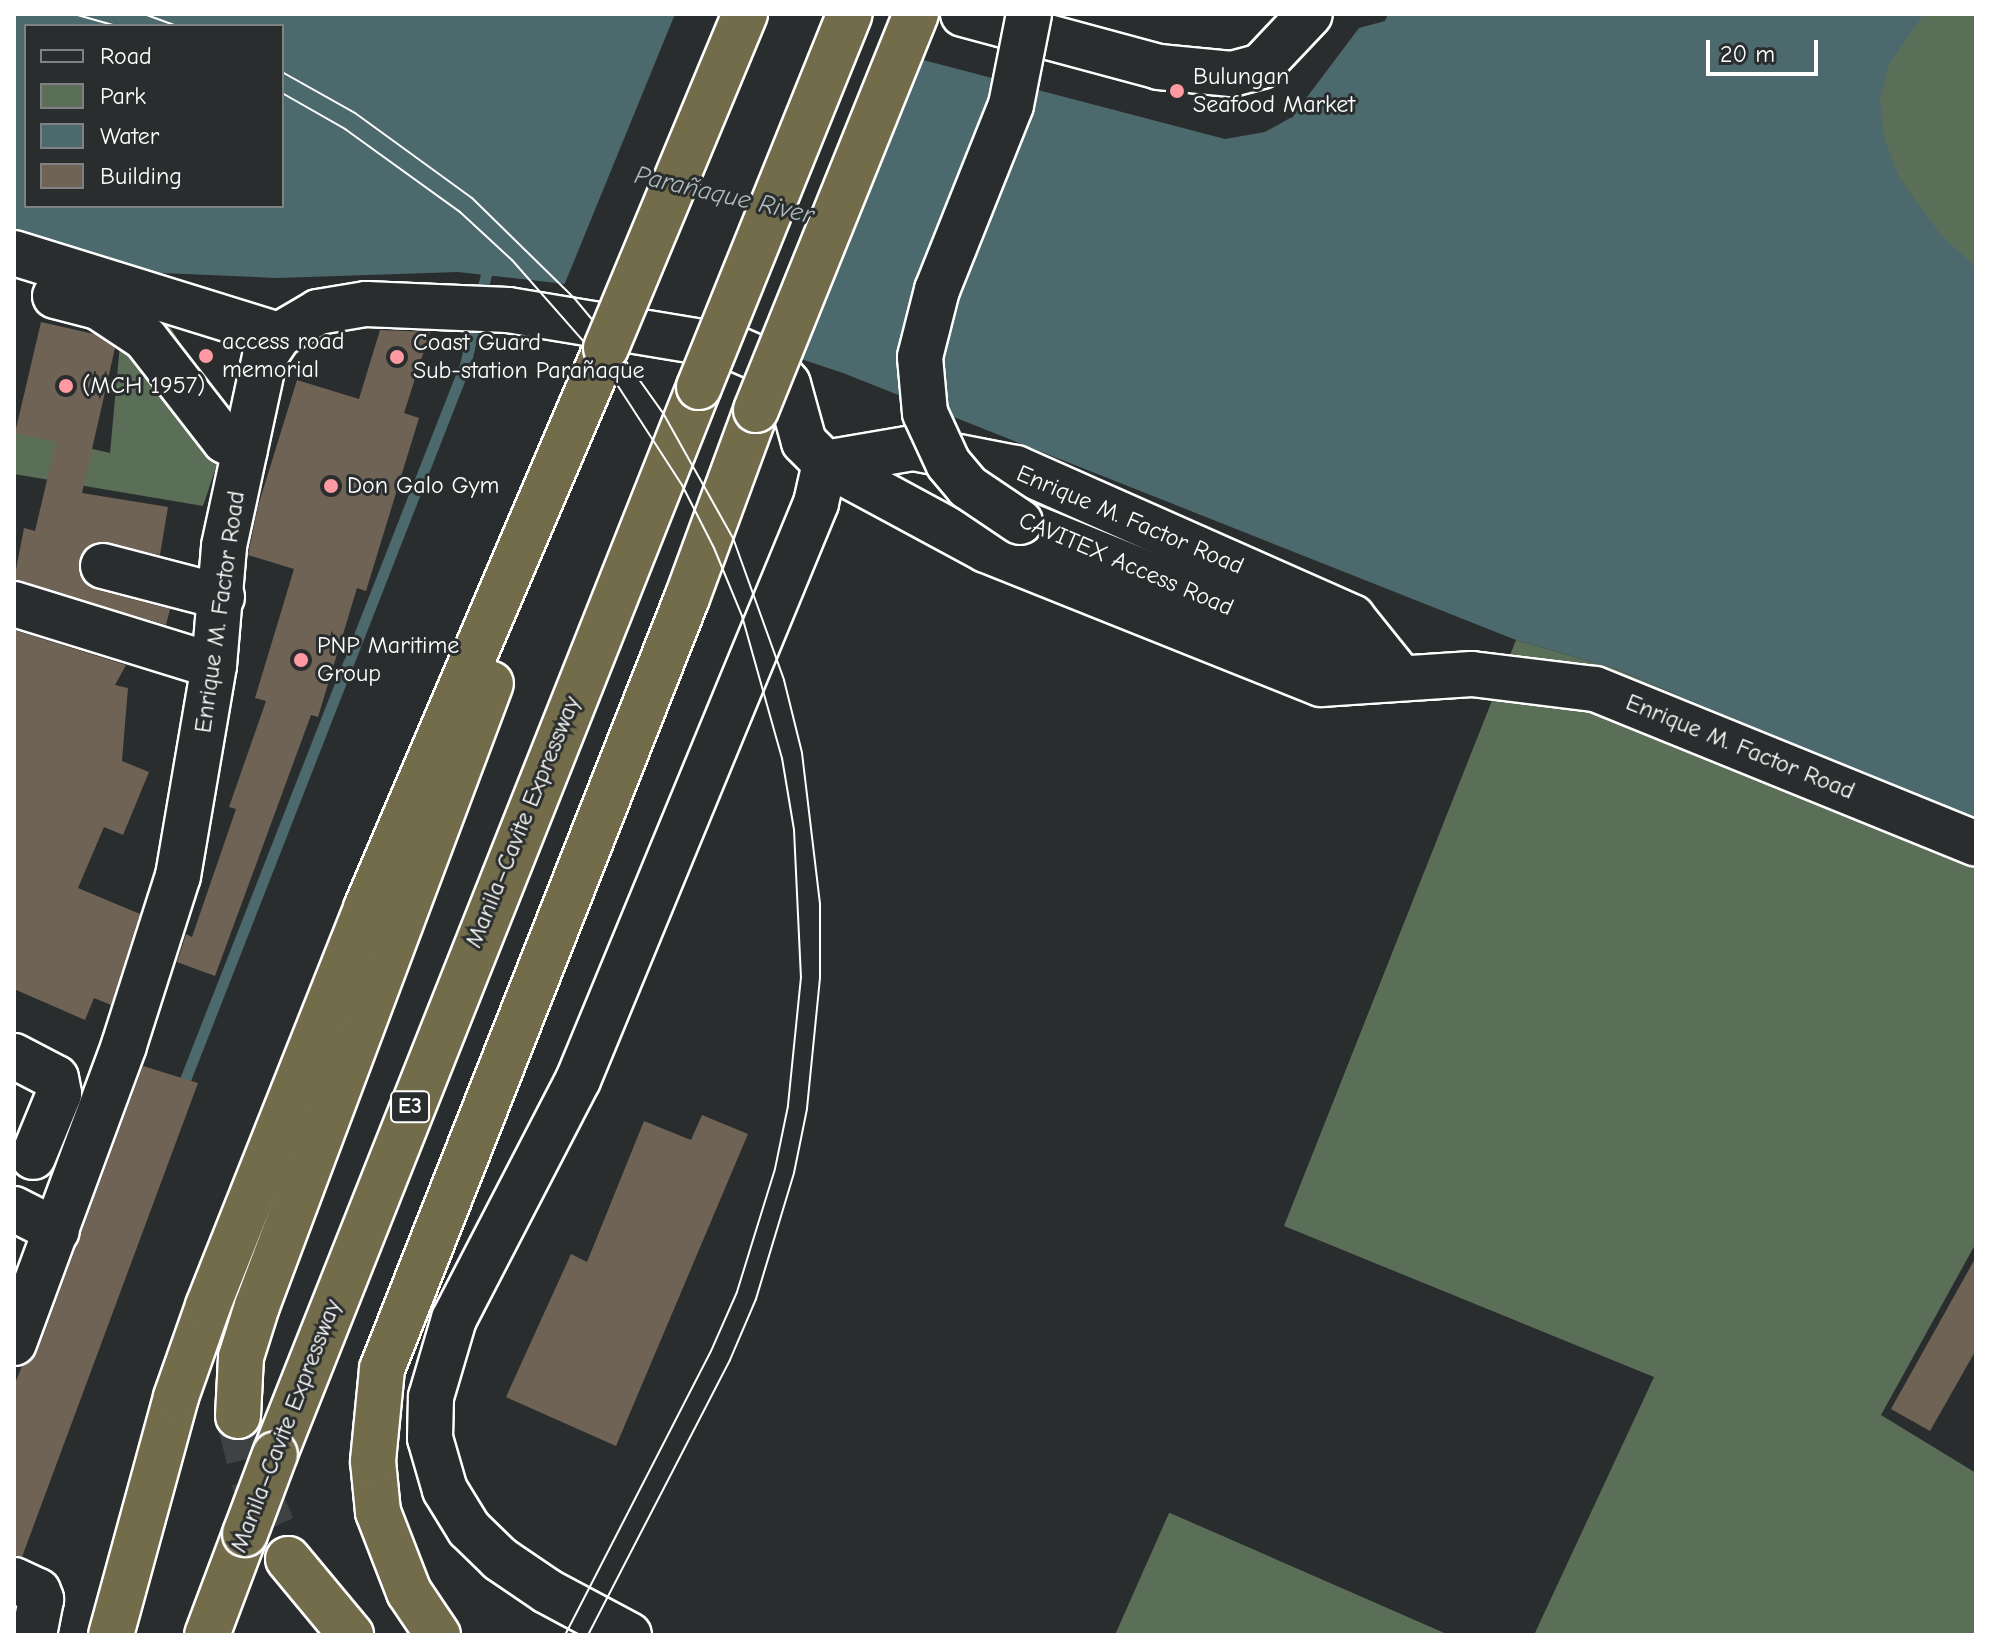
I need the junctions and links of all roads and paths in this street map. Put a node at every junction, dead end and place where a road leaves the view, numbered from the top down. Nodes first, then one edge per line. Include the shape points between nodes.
1 (745, 14) edge
2 (850, 14) edge
3 (916, 14) edge
4 (963, 14) edge
5 (1029, 14) edge
6 (1310, 14) edge
7 (1084, 30) edge
8 (24, 272) edge
9 (279, 335) junction
10 (606, 348) junction
11 (245, 451) junction
12 (825, 463) junction
13 (103, 566) dead end
14 (222, 597) junction
15 (14, 604) edge
16 (214, 666) junction
17 (1400, 677) junction
18 (1976, 844) edge
19 (14, 1056) edge
20 (24, 1153) edge
21 (76, 1180) junction
22 (14, 1209) edge
23 (57, 1231) junction
24 (14, 1343) edge
25 (238, 1416) tunnel mouth
26 (288, 1559) tunnel mouth
27 (14, 1580) edge
28 (34, 1635) edge
29 (111, 1635) edge
30 (207, 1635) edge
31 (351, 1635) edge
32 (438, 1635) edge
33 (629, 1635) edge

1 - 10 highway, bridge
2 - 30 highway, Manila–Cavite Expressway / E3, bridge
3 - 32 highway, bridge via 382,1369 373,1444 378,1512 409,1592
4 - 7 street
5 - 17 street, CAVITEX Access Road, bridge via 1011,105 937,290 920,357 925,413 948,463 968,487 1020,522
6 - 7 street via 1261,66 1232,74 1197,74
8 - 9 street
8 - 11 street via 98,307 145,338 225,441
9 - 11 street, Enrique M. Factor Road via 265,356
9 - 12 street, Enrique M. Factor Road via 318,312 366,304 424,304 523,312 732,347 771,364 788,384 804,442
10 - 25 highway via 458,779 257,1306 241,1357
10 - 29 highway via 366,908 219,1277 176,1397
11 - 14 street, Enrique M. Factor Road via 224,546
12 - 17 street, Enrique M. Factor Road via 986,550 1321,684
12 - 17 street, Enrique M. Factor Road via 913,448 1016,468 1352,617
12 - 33 street via 816,503 578,1080 454,1319 431,1397 430,1438 445,1490 469,1529 500,1559 547,1591
13 - 14 street
14 - 16 street, Enrique M. Factor Road
15 - 16 street
16 - 21 street, Enrique M. Factor Road via 178,876
17 - 18 street, Enrique M. Factor Road via 1512,676 1595,689
19 - 20 street via 56,1078 59,1094
20 - 21 street
21 - 23 street, Enrique M. Factor Road
22 - 23 street
23 - 24 street, Enrique M. Factor Road
26 - 31 highway
27 - 28 street via 38,1591 41,1599

